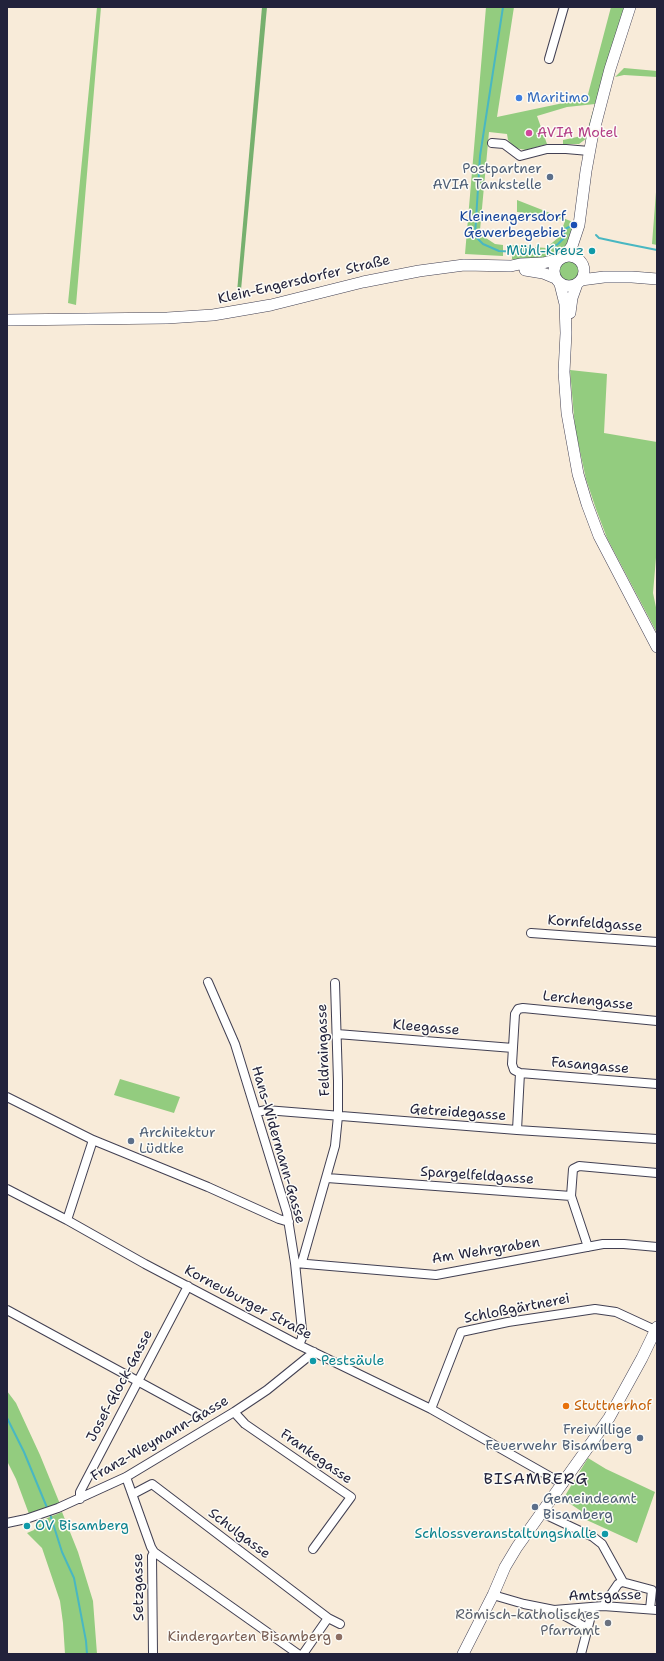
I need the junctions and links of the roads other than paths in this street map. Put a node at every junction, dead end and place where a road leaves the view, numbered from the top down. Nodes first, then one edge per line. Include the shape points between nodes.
1 (564, 7) edge
2 (630, 7) edge
3 (549, 59) dead end
4 (492, 143) dead end
5 (589, 151) junction
6 (579, 225) junction
7 (562, 258) junction
8 (582, 264) junction
9 (511, 266) junction
10 (632, 277) junction
11 (657, 279) edge
12 (557, 281) junction
13 (579, 282) junction
14 (7, 320) edge
15 (566, 333) junction
16 (657, 647) edge
17 (531, 933) dead end
18 (657, 942) edge
19 (208, 982) dead end
20 (335, 983) dead end
21 (657, 1021) edge
22 (337, 1034) junction
23 (513, 1048) junction
24 (520, 1073) junction
25 (657, 1084) edge
26 (7, 1097) edge
27 (257, 1112) junction
28 (338, 1116) junction
29 (517, 1130) junction
30 (657, 1139) edge
31 (93, 1140) junction
32 (657, 1173) edge
33 (327, 1178) junction
34 (7, 1189) edge
35 (571, 1196) junction
36 (67, 1220) junction
37 (289, 1222) junction
38 (588, 1247) junction
39 (657, 1247) edge
40 (298, 1263) junction
41 (188, 1286) junction
42 (7, 1310) edge
43 (656, 1329) edge
44 (299, 1345) junction
45 (314, 1352) junction
46 (137, 1381) junction
47 (431, 1409) junction
48 (234, 1412) junction
49 (200, 1415) dead end
50 (126, 1477) junction
51 (563, 1484) junction
52 (133, 1494) junction
53 (80, 1499) junction
54 (542, 1513) junction
55 (7, 1524) edge
56 (313, 1549) dead end
57 (154, 1552) junction
58 (623, 1582) junction
59 (657, 1583) edge
60 (652, 1590) junction
61 (492, 1595) junction
62 (603, 1606) junction
63 (593, 1608) junction
64 (654, 1609) edge
65 (554, 1610) junction
66 (328, 1618) junction
67 (340, 1624) dead end
68 (587, 1628) junction
69 (153, 1654) edge
70 (298, 1654) edge
71 (303, 1654) edge
72 (462, 1654) edge
73 (581, 1654) edge

1 - 3 street
2 - 5 main road
4 - 5 street via 504,144 520,156 547,149
5 - 6 main road
6 - 7 main road via 572,246
6 - 8 main road
7 - 8 main road via 573,257
7 - 9 main road, Klein-Engersdorfer Straße
7 - 12 main road via 554,266
8 - 10 main road
8 - 13 main road via 584,272
9 - 12 main road, Klein-Engersdorfer Straße via 543,273
9 - 14 main road, Klein-Engersdorfer Straße via 464,265 419,270 272,306 213,315
10 - 11 main road
10 - 13 main road via 599,277
12 - 13 main road via 568,286
12 - 15 main road via 565,304
13 - 15 main road via 572,298
15 - 16 main road via 566,413 582,488 606,550
17 - 18 street, Kornfeldgasse
19 - 27 street, Hans-Widermann-Gasse via 235,1044
20 - 22 street, Feldraingasse
21 - 23 street, Lerchengasse via 523,1008 518,1009 515,1014
22 - 23 street, Kleegasse
22 - 28 street, Feldraingasse
23 - 24 street via 513,1068
24 - 25 street, Fasangasse
24 - 29 street
26 - 31 street
27 - 28 street, Getreidegasse via 266,1110
27 - 37 street, Hans-Widermann-Gasse
28 - 29 street, Getreidegasse
28 - 33 street via 335,1146
29 - 30 street, Getreidegasse
31 - 36 street
31 - 37 street
32 - 35 street via 576,1166 572,1171
33 - 35 street, Spargelfeldgasse
33 - 40 street
34 - 36 street, Korneuburger Straße
35 - 38 street
36 - 41 street, Korneuburger Straße
37 - 40 street, Hans-Widermann-Gasse
38 - 39 street, Am Wehrgraben via 612,1243
38 - 40 street, Am Wehrgraben via 436,1275
40 - 44 street, Hans-Widermann-Gasse via 303,1334
41 - 44 street, Korneuburger Straße
41 - 46 street, Josef-Glock-Gasse
42 - 46 street
43 - 47 street, Schloßgärtnerei via 606,1309 582,1310 461,1332
43 - 51 main road via 610,1416
44 - 45 street, Korneuburger Straße
45 - 47 street, Korneuburger Straße
45 - 48 street, Franz-Weymann-Gasse via 267,1390
46 - 49 street
46 - 53 street, Josef-Glock-Gasse via 80,1492
47 - 51 street, Korneuburger Straße
48 - 50 street, Franz-Weymann-Gasse
48 - 56 street, Frankegasse via 245,1424 351,1497
50 - 52 street, Setzgasse
50 - 53 street, Franz-Weymann-Gasse
51 - 54 main road
52 - 57 street, Setzgasse
52 - 66 street, Schulgasse via 152,1484
53 - 55 street, Franz-Weymann-Gasse via 38,1516
54 - 58 street via 594,1537 602,1544
54 - 61 main road via 517,1547
57 - 69 street, Setzgasse
57 - 70 street
58 - 60 street
58 - 62 street via 618,1584
59 - 60 street
60 - 64 street
61 - 65 street, Amtsgasse
61 - 72 main road
62 - 63 street, Amtsgasse
62 - 64 street, Amtsgasse
63 - 65 street, Amtsgasse
63 - 68 street
65 - 68 street, Amtsgasse
66 - 67 street, Schulgasse
66 - 71 street
68 - 73 street

